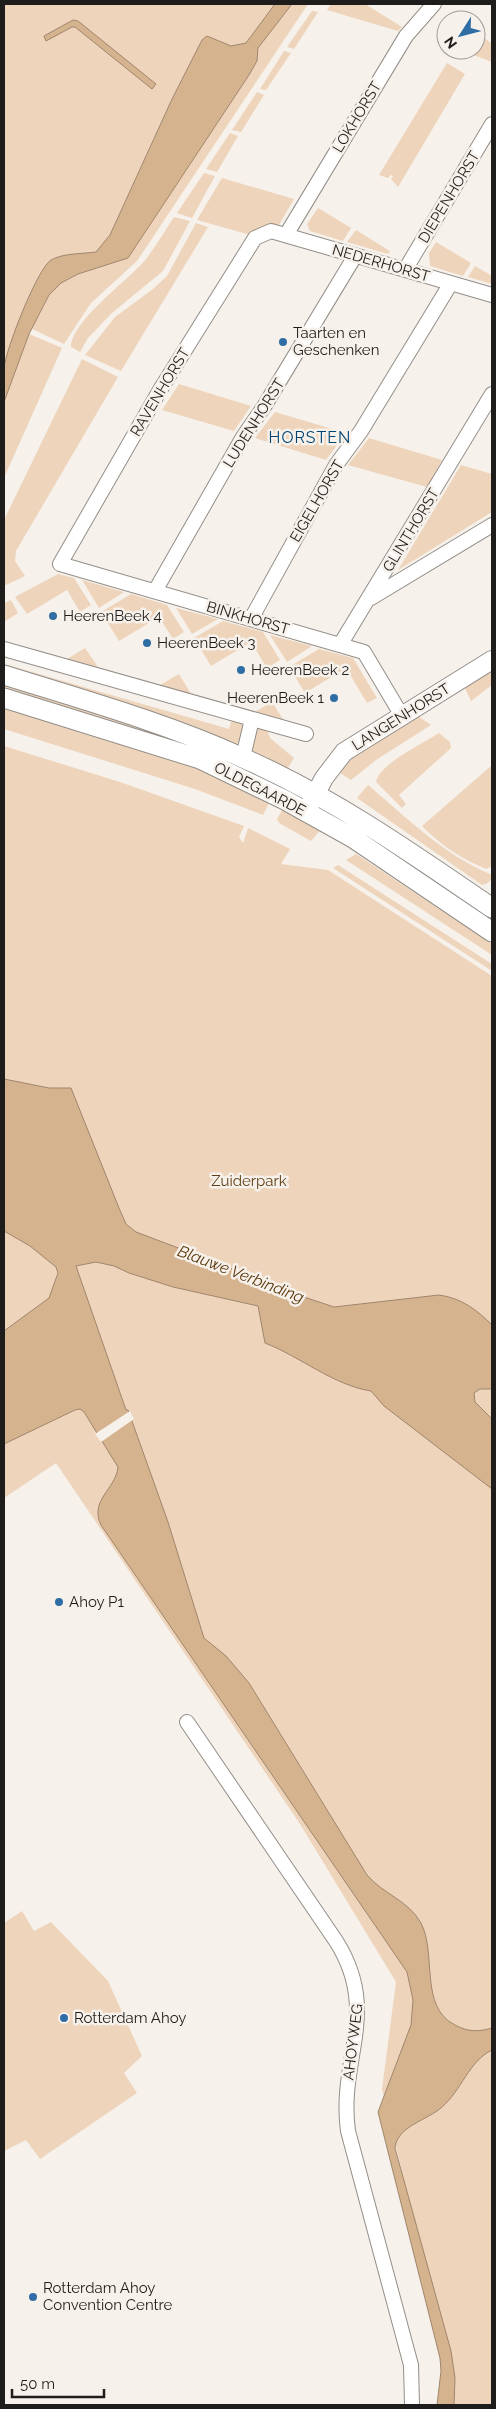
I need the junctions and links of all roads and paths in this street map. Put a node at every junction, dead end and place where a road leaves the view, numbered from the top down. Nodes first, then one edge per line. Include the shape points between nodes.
1 (434, 4) edge
2 (492, 124) edge
3 (270, 231) joint
4 (286, 235) junction
5 (355, 256) junction
6 (405, 270) junction
7 (451, 283) junction
8 (492, 295) edge
9 (492, 394) edge
10 (492, 525) edge
11 (60, 564) joint
12 (155, 591) junction
13 (370, 599) junction
14 (251, 619) junction
15 (340, 645) junction
16 (4, 649) edge
17 (492, 660) edge
18 (4, 676) edge
19 (4, 698) edge
20 (402, 716) junction
21 (252, 719) junction
22 (306, 734) dead end
23 (243, 757) junction
24 (315, 794) junction
25 (306, 812) junction
26 (492, 908) edge
27 (492, 932) edge
28 (186, 1722) dead end
29 (412, 2405) edge

1 - 4 street, LOKHORST via 406,36
2 - 6 street, DIEPENHORST
3 - 4 street, NEDERHORST
3 - 11 street, RAVENHORST via 255,238 160,390
4 - 5 street, NEDERHORST
5 - 6 street, NEDERHORST
5 - 12 street, LUDENHORST via 243,437
6 - 7 street, NEDERHORST
7 - 8 street, NEDERHORST
7 - 14 street, EIGELHORST via 361,431 336,465
9 - 13 street, GLINTHORST
10 - 13 street, GLINTHORST
11 - 12 street, BINKHORST
12 - 14 street, BINKHORST
13 - 15 street, GLINTHORST
14 - 15 street, BINKHORST
15 - 20 street, BINKHORST via 364,652
16 - 21 street
17 - 20 street, LANGENHORST
18 - 23 main road, OLDEGAARDE via 163,726
19 - 25 main road, OLDEGAARDE via 200,759
20 - 24 street, LANGENHORST via 344,752
21 - 22 street
21 - 23 street, OLDEGAARDE
23 - 24 main road, OLDEGAARDE
24 - 25 street, LANGENHORST
24 - 26 main road, OLDEGAARDE
25 - 27 main road, OLDEGAARDE via 352,838
28 - 29 street, AHOYWEG via 336,1941 352,1971 358,2012 346,2100 347,2126 411,2365

